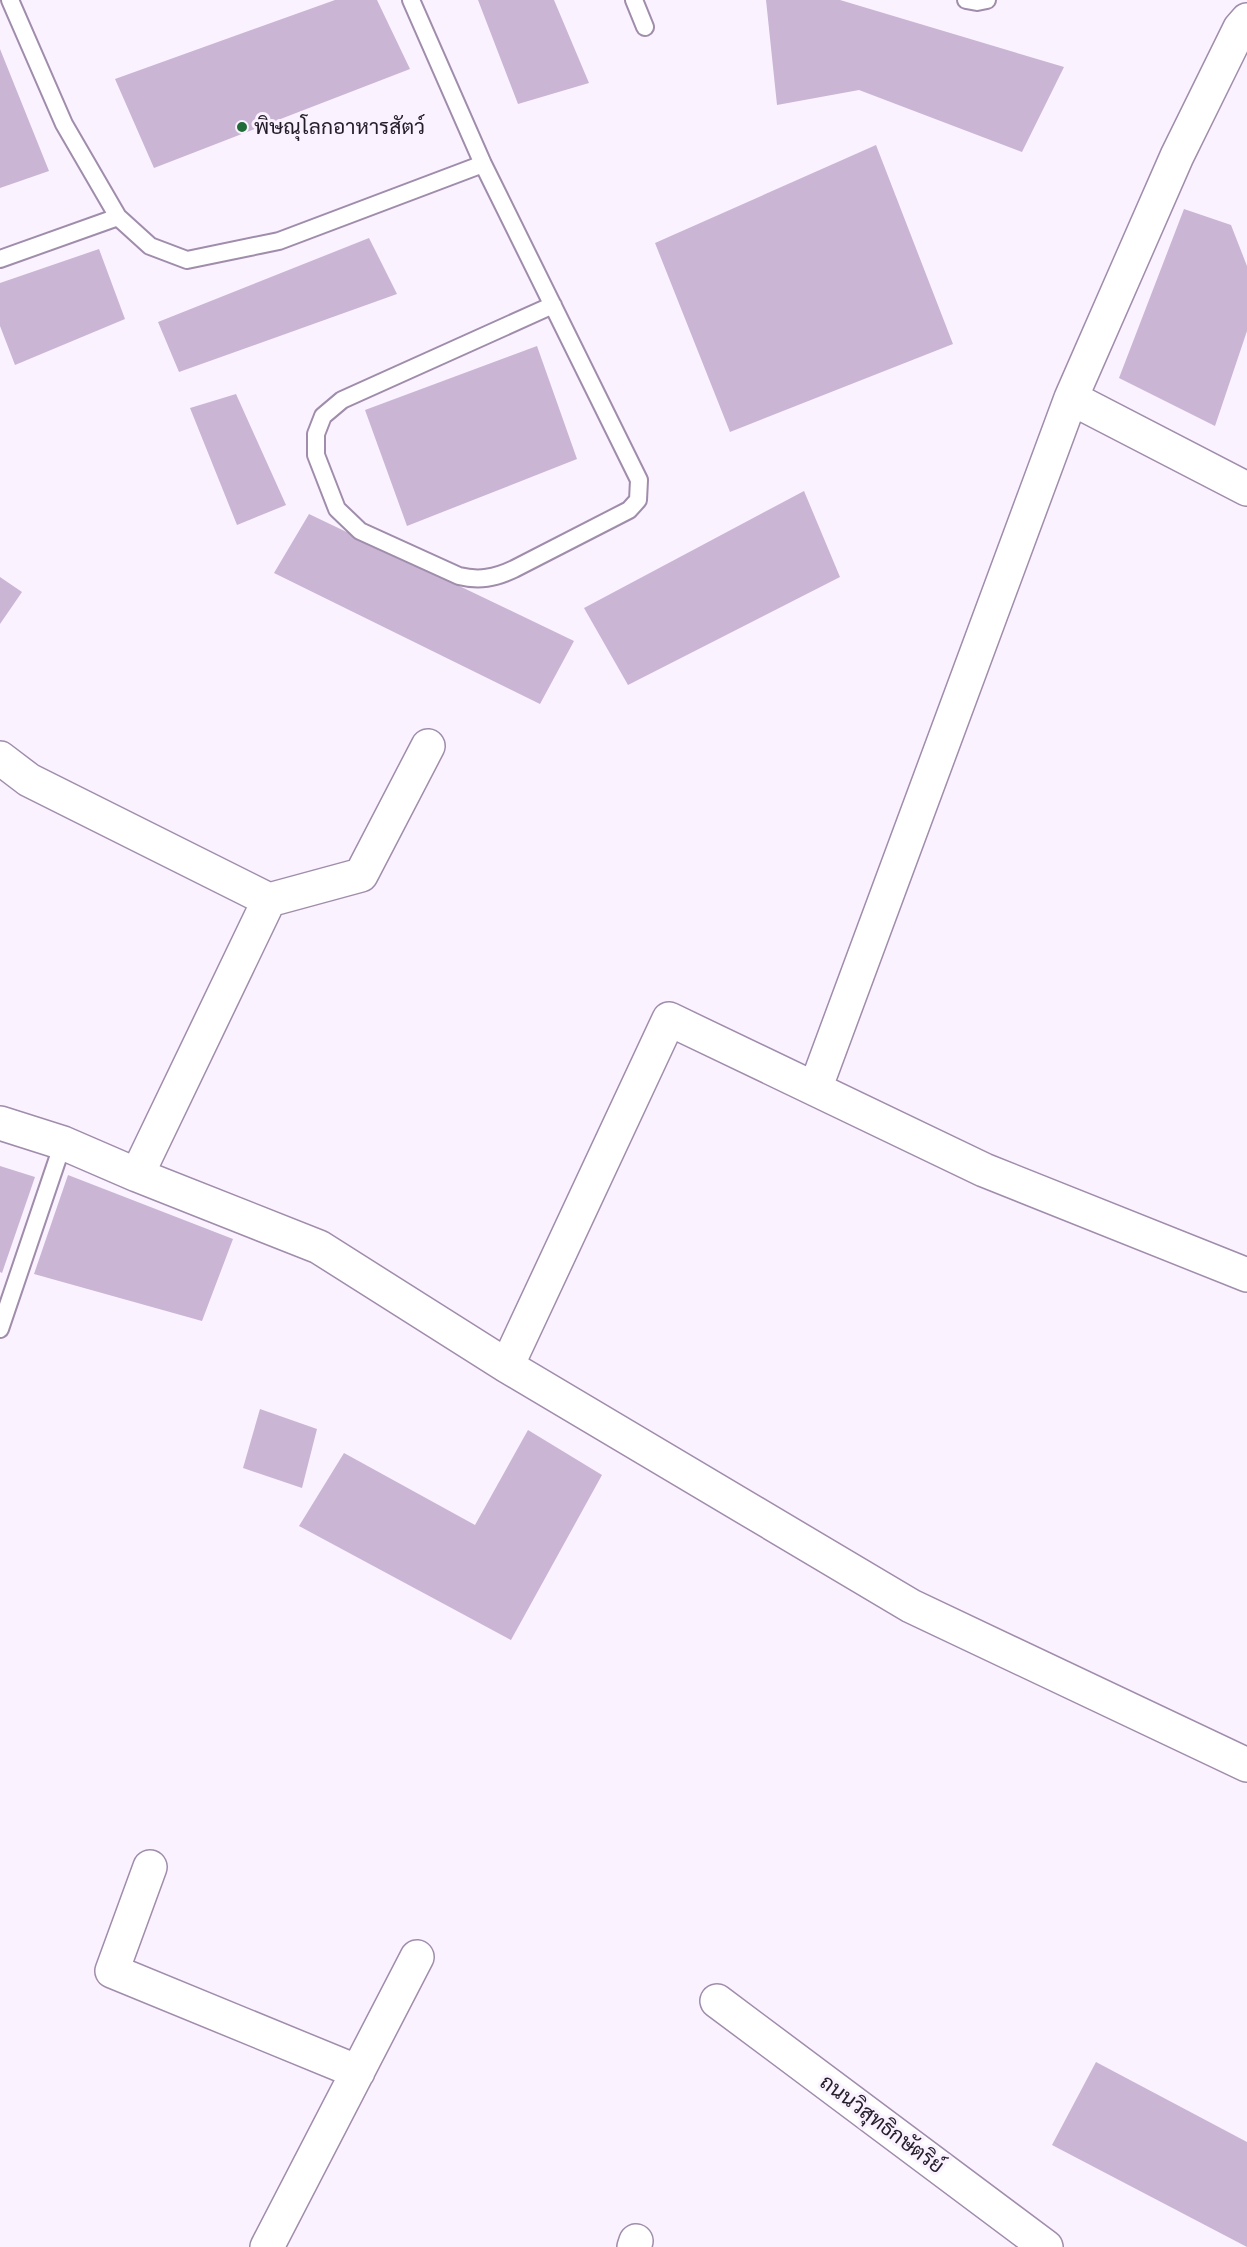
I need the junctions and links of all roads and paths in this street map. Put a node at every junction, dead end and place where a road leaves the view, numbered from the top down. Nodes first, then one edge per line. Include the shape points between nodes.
1 (10, 0) edge
2 (411, 0) edge
3 (634, 0) edge
4 (966, 0) edge
5 (987, 0) edge
6 (1247, 20) edge
7 (645, 27) dead end
8 (483, 164) junction
9 (118, 216) junction
10 (0, 259) edge
11 (553, 305) junction
12 (1071, 398) junction
13 (1247, 489) edge
14 (428, 746) dead end
15 (0, 758) edge
16 (269, 900) junction
17 (815, 1089) junction
18 (0, 1123) edge
19 (63, 1143) junction
20 (137, 1175) junction
21 (1247, 1275) edge
22 (0, 1329) edge
23 (507, 1366) junction
24 (1247, 1765) edge
25 (150, 1867) dead end
26 (417, 1956) dead end
27 (717, 2001) dead end
28 (358, 2072) junction
29 (267, 2247) edge
30 (1046, 2247) edge

1 - 9 lane via 64,124
2 - 8 lane
3 - 7 lane
4 - 5 lane
6 - 12 street via 1177,156
8 - 9 lane via 279,241 187,260 150,246
8 - 11 lane
9 - 10 lane
11 - 11 lane via 639,480 638,500 628,510 500,576 476,580 360,531 349,522 337,509 316,455 316,434 323,416 342,400
12 - 13 street
12 - 17 street
14 - 16 street via 361,875
15 - 16 street via 29,780
16 - 20 street
17 - 21 street via 984,1170
17 - 23 street via 669,1019
18 - 19 street
19 - 20 street
19 - 22 lane
20 - 23 street via 319,1247
23 - 24 street via 911,1605
25 - 28 street via 112,1971
26 - 28 street
27 - 30 street, ถนนวิสุทธิกษัตริย์
28 - 29 street

